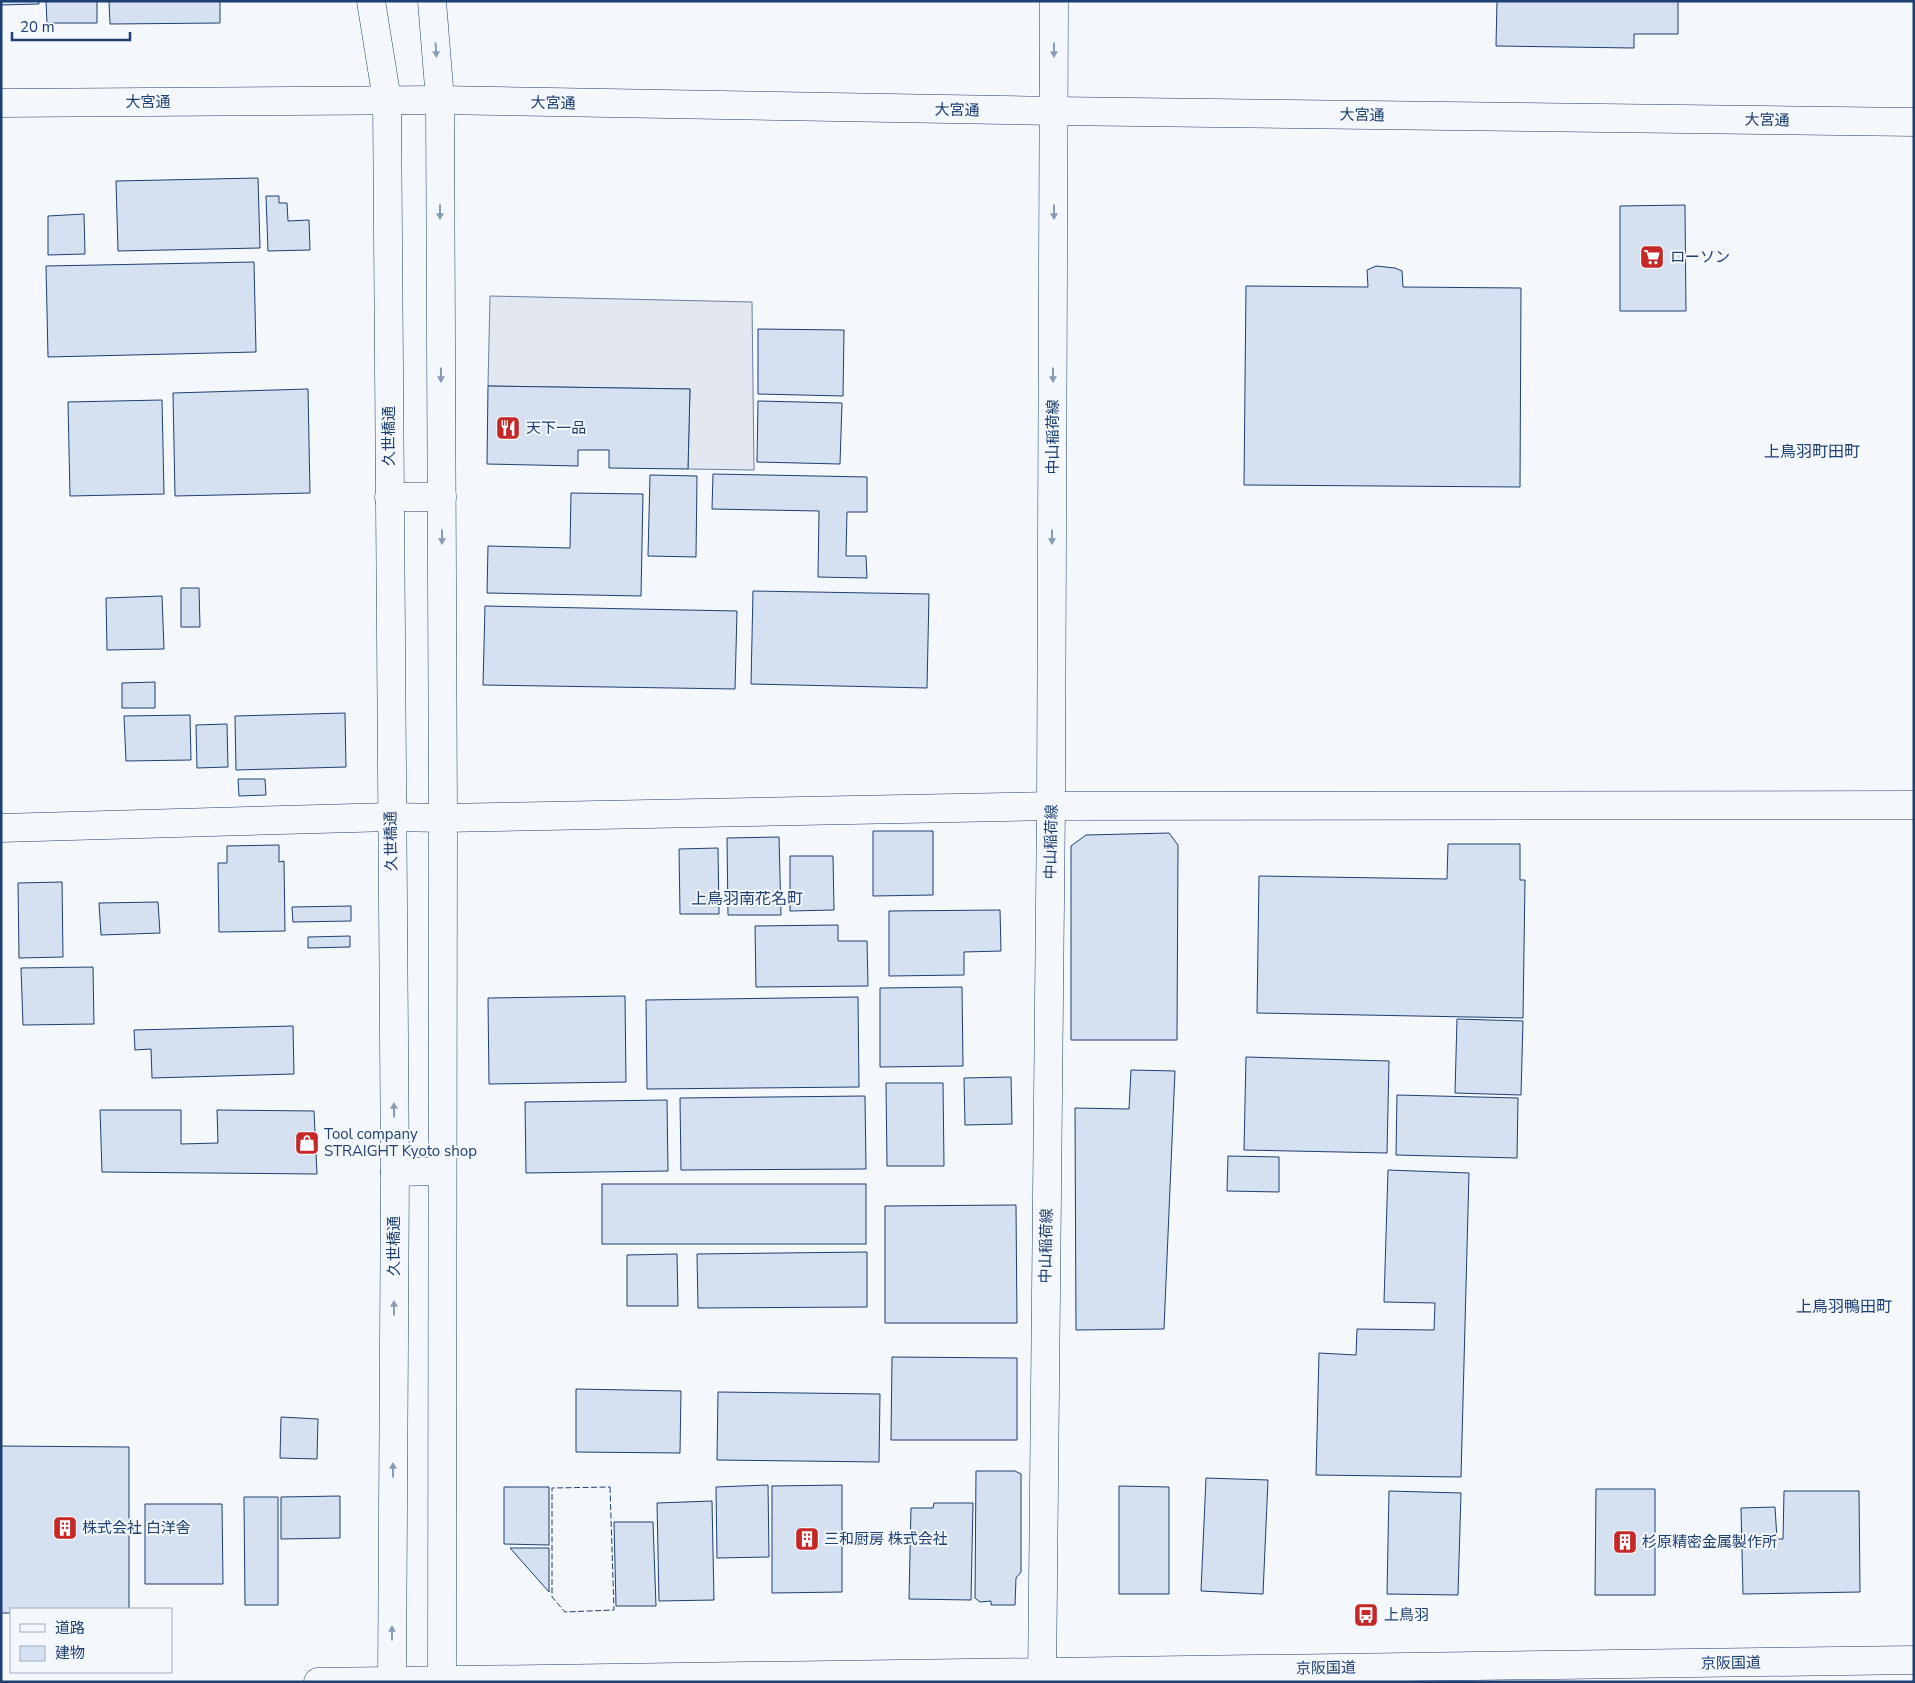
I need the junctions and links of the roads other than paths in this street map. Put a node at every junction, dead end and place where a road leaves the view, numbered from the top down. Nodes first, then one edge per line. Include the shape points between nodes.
1 (371, 1) edge
2 (432, 1) edge
3 (1054, 1) edge
4 (387, 100) junction
5 (440, 100) junction
6 (1, 103) edge
7 (1055, 112) junction
8 (1914, 122) edge
9 (389, 496) junction
10 (442, 497) junction
11 (1914, 805) edge
12 (1051, 806) junction
13 (391, 817) junction
14 (443, 818) junction
15 (1, 828) edge
16 (442, 1171) junction
17 (394, 1172) junction
18 (1914, 1660) edge
19 (1042, 1677) edge
20 (442, 1681) edge
21 (318, 1682) edge
22 (392, 1682) edge

1 - 4 main road, 久世橋通
2 -> 5 main road
3 -> 7 main road, 中山稲荷線
4 - 5 main road, 大宮通
4 - 6 main road, 大宮通
4 - 9 main road, 久世橋通
5 - 7 main road, 大宮通
5 -> 10 main road
7 - 8 main road, 大宮通
7 -> 12 main road, 中山稲荷線
9 - 10 main road
9 - 13 main road, 久世橋通
10 -> 14 main road
11 - 12 main road
12 - 14 main road
12 - 19 main road, 中山稲荷線
13 - 14 main road
13 - 15 main road
17 -> 13 main road, 久世橋通
14 - 16 main road
16 - 17 main road
16 - 20 main road
22 -> 17 main road, 久世橋通
18 - 19 main road, 京阪国道
19 - 20 main road, 京阪国道
20 - 22 main road, 京阪国道
21 - 22 main road, 京阪国道

